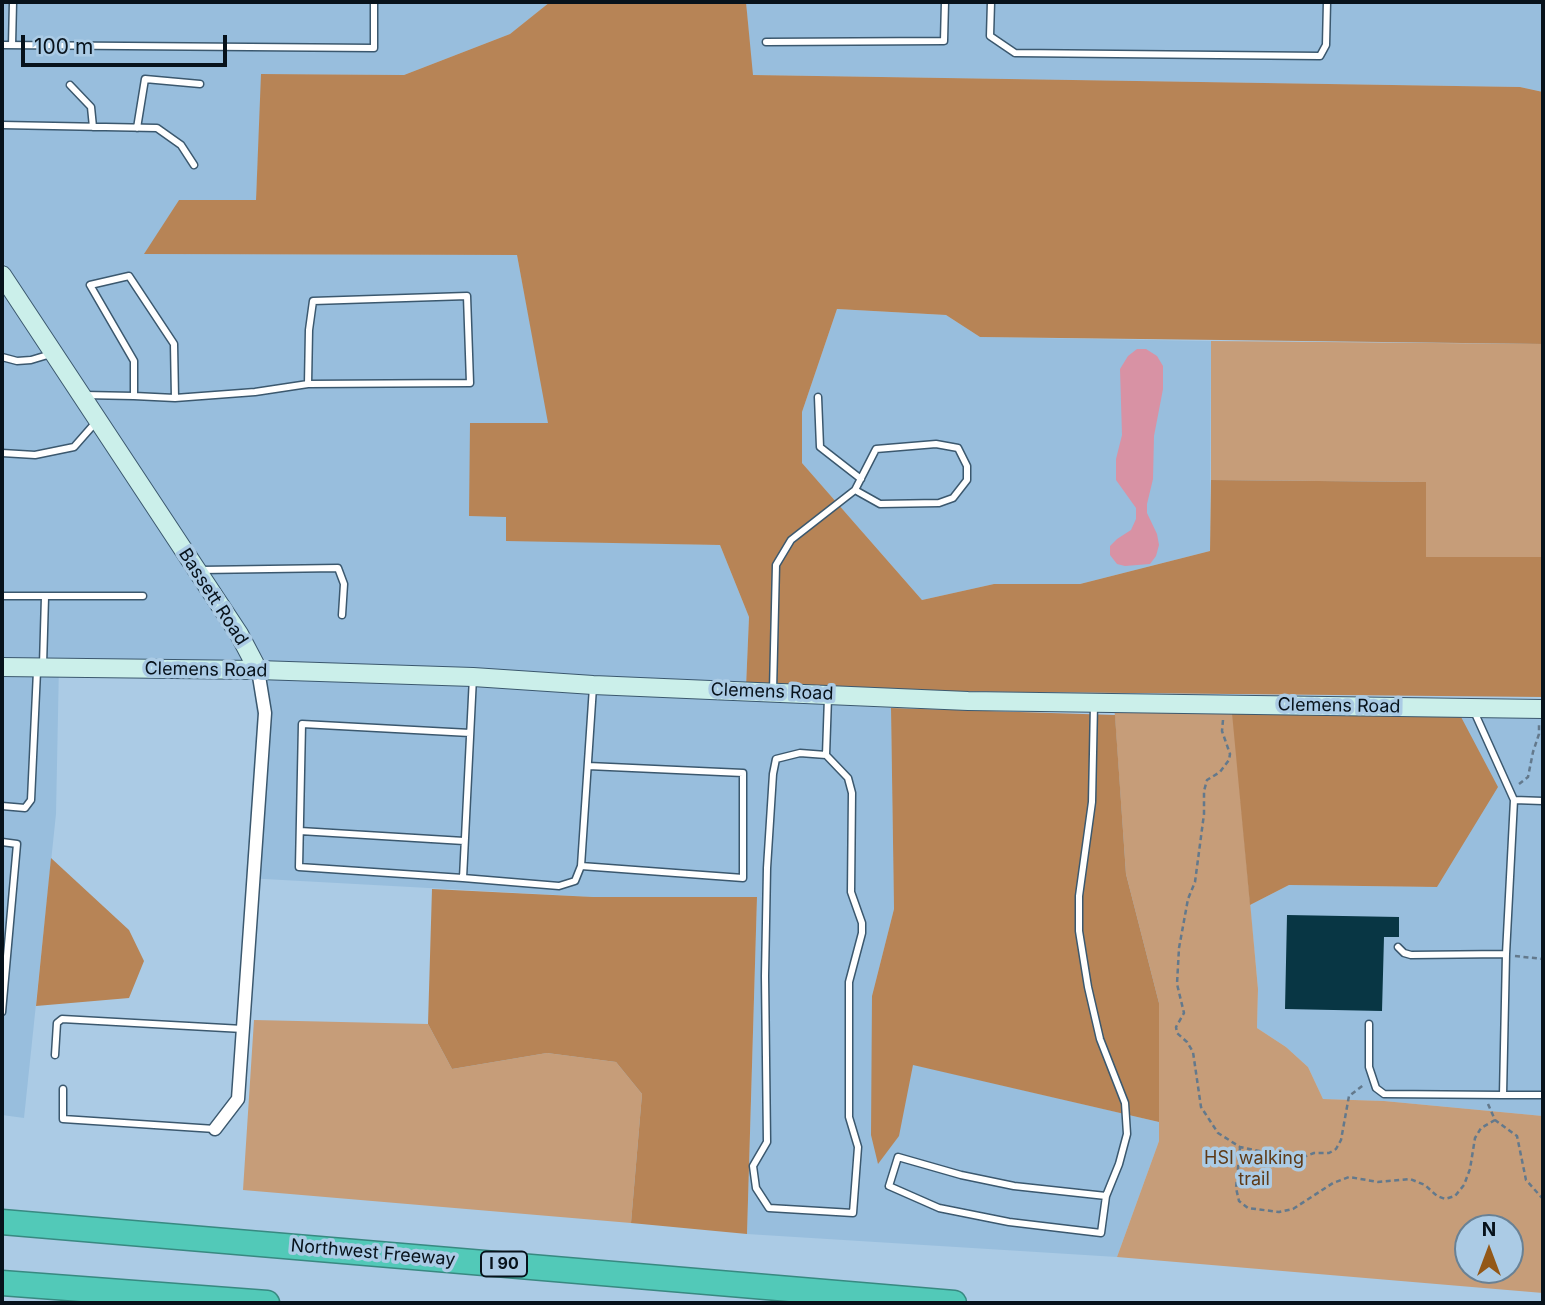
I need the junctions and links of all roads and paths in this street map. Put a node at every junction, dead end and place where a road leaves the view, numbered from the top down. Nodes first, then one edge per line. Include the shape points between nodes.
1 (13, 2) edge
2 (374, 2) edge
3 (945, 2) edge
4 (991, 2) edge
5 (1327, 2) edge
6 (766, 42) dead end
7 (2, 45) edge
8 (12, 45) junction
9 (200, 84) dead end
10 (70, 85) dead end
11 (2, 125) edge
12 (93, 127) junction
13 (137, 128) junction
14 (194, 165) dead end
15 (5, 286) edge
16 (53, 353) junction
17 (2, 357) edge
18 (308, 384) junction
19 (82, 396) junction
20 (134, 396) junction
21 (818, 397) dead end
22 (175, 398) junction
23 (98, 421) junction
24 (2, 453) edge
25 (861, 479) junction
26 (855, 490) junction
27 (196, 570) junction
28 (2, 596) edge
29 (143, 596) dead end
30 (45, 597) junction
31 (342, 615) dead end
32 (2, 667) edge
33 (41, 667) junction
34 (258, 670) junction
35 (473, 677) junction
36 (593, 685) junction
37 (773, 692) junction
38 (828, 695) junction
39 (1094, 702) junction
40 (1472, 708) junction
41 (1541, 716) edge
42 (1223, 720) dead end
43 (470, 733) junction
44 (826, 755) junction
45 (588, 766) junction
46 (1519, 784) dead end
47 (1514, 800) junction
48 (1543, 801) edge
49 (2, 806) edge
50 (300, 831) junction
51 (464, 841) junction
52 (2, 842) edge
53 (582, 866) junction
54 (463, 878) junction
55 (1398, 947) dead end
56 (1506, 954) junction
57 (1518, 956) dead end
58 (1543, 958) edge
59 (2, 1013) edge
60 (1369, 1024) dead end
61 (243, 1029) junction
62 (55, 1055) dead end
63 (1372, 1080) junction
64 (63, 1089) dead end
65 (1487, 1095) junction
66 (1503, 1095) junction
67 (1543, 1095) edge
68 (1495, 1120) junction
69 (215, 1129) joint
70 (1240, 1146) junction
71 (1105, 1196) junction
72 (1543, 1199) edge
73 (2, 1216) edge
74 (2, 1222) edge
75 (57, 1227) junction
76 (6, 1284) edge
77 (267, 1303) edge
78 (954, 1303) edge

1 - 8 lane
2 - 8 lane via 374,48
3 - 6 lane via 944,41
4 - 5 lane via 990,36 1015,52 1306,55 1320,55 1326,44
7 - 8 lane
9 - 13 lane via 145,79
10 - 12 lane via 91,107
11 - 12 lane
12 - 13 lane
13 - 14 lane via 157,128 181,145
15 - 16 street, Bassett Road
16 - 17 lane via 31,360
16 - 19 street, Bassett Road
18 - 18 lane via 470,383 467,296 313,302
18 - 22 lane
19 - 20 lane
19 - 23 street, Bassett Road
20 - 22 lane
20 - 22 lane via 134,361 90,285 130,276 174,344
21 - 25 lane via 820,447
23 - 24 lane via 74,447 35,455
23 - 27 street, Bassett Road
25 - 26 lane
25 - 26 lane via 876,449 936,444 958,448 967,466 967,480 953,498 939,503 880,504
26 - 37 lane via 791,540 776,565
27 - 31 lane via 338,568 344,584
27 - 34 street, Bassett Road
28 - 30 lane
29 - 30 lane
30 - 33 lane
32 - 33 street, Clemens Road
33 - 34 street, Clemens Road
33 - 49 lane via 31,800 25,808
34 - 35 street, Clemens Road
34 - 61 street, Bassett Road via 265,713
35 - 36 street, Clemens Road
35 - 43 lane
36 - 37 street, Clemens Road
36 - 45 lane
37 - 38 street, Clemens Road
38 - 39 street, Clemens Road
38 - 44 lane
39 - 40 street, Clemens Road
39 - 71 lane via 1092,802 1079,896 1079,931 1100,1039 1125,1102 1127,1134
40 - 41 street, Clemens Road
40 - 47 lane
41 - 46 path via 1528,777
42 - 70 path via 1230,754 1220,772 1207,780 1204,791 1195,882 1179,948 1177,984 1184,1013 1176,1027 1193,1052 1201,1107 1218,1133
43 - 50 lane via 302,724
43 - 51 lane
44 - 44 lane via 848,778 852,793 851,892 862,923 849,982 849,1117 858,1147 853,1213 769,1208 756,1188 754,1166 767,1142 765,963 773,774 776,759 800,753
45 - 53 lane
45 - 53 lane via 743,773 743,878
47 - 48 lane
47 - 56 lane
50 - 51 lane
50 - 54 lane via 299,867
51 - 54 lane
52 - 59 lane via 17,844
53 - 54 lane via 575,881 559,886
55 - 56 lane via 1411,955
56 - 66 lane
57 - 58 path
60 - 63 lane
61 - 62 lane via 62,1019 57,1023
61 - 69 street, Bassett Road via 238,1099
63 - 65 lane via 1384,1094
63 - 70 path via 1349,1096 1336,1150 1284,1162 1273,1154
64 - 69 lane via 63,1119
65 - 66 lane
65 - 68 path
66 - 67 lane
68 - 70 path via 1481,1128 1475,1139 1464,1185 1455,1196 1445,1199 1410,1179 1378,1182 1349,1177 1293,1209 1248,1208 1236,1188
68 - 72 path via 1517,1136 1526,1180
71 - 71 lane via 1014,1186 898,1157 889,1186 940,1208 1101,1233
73 - 75 highway
74 - 75 highway, Northwest Freeway / I 90
75 - 78 highway, Northwest Freeway / I 90
76 - 77 highway

